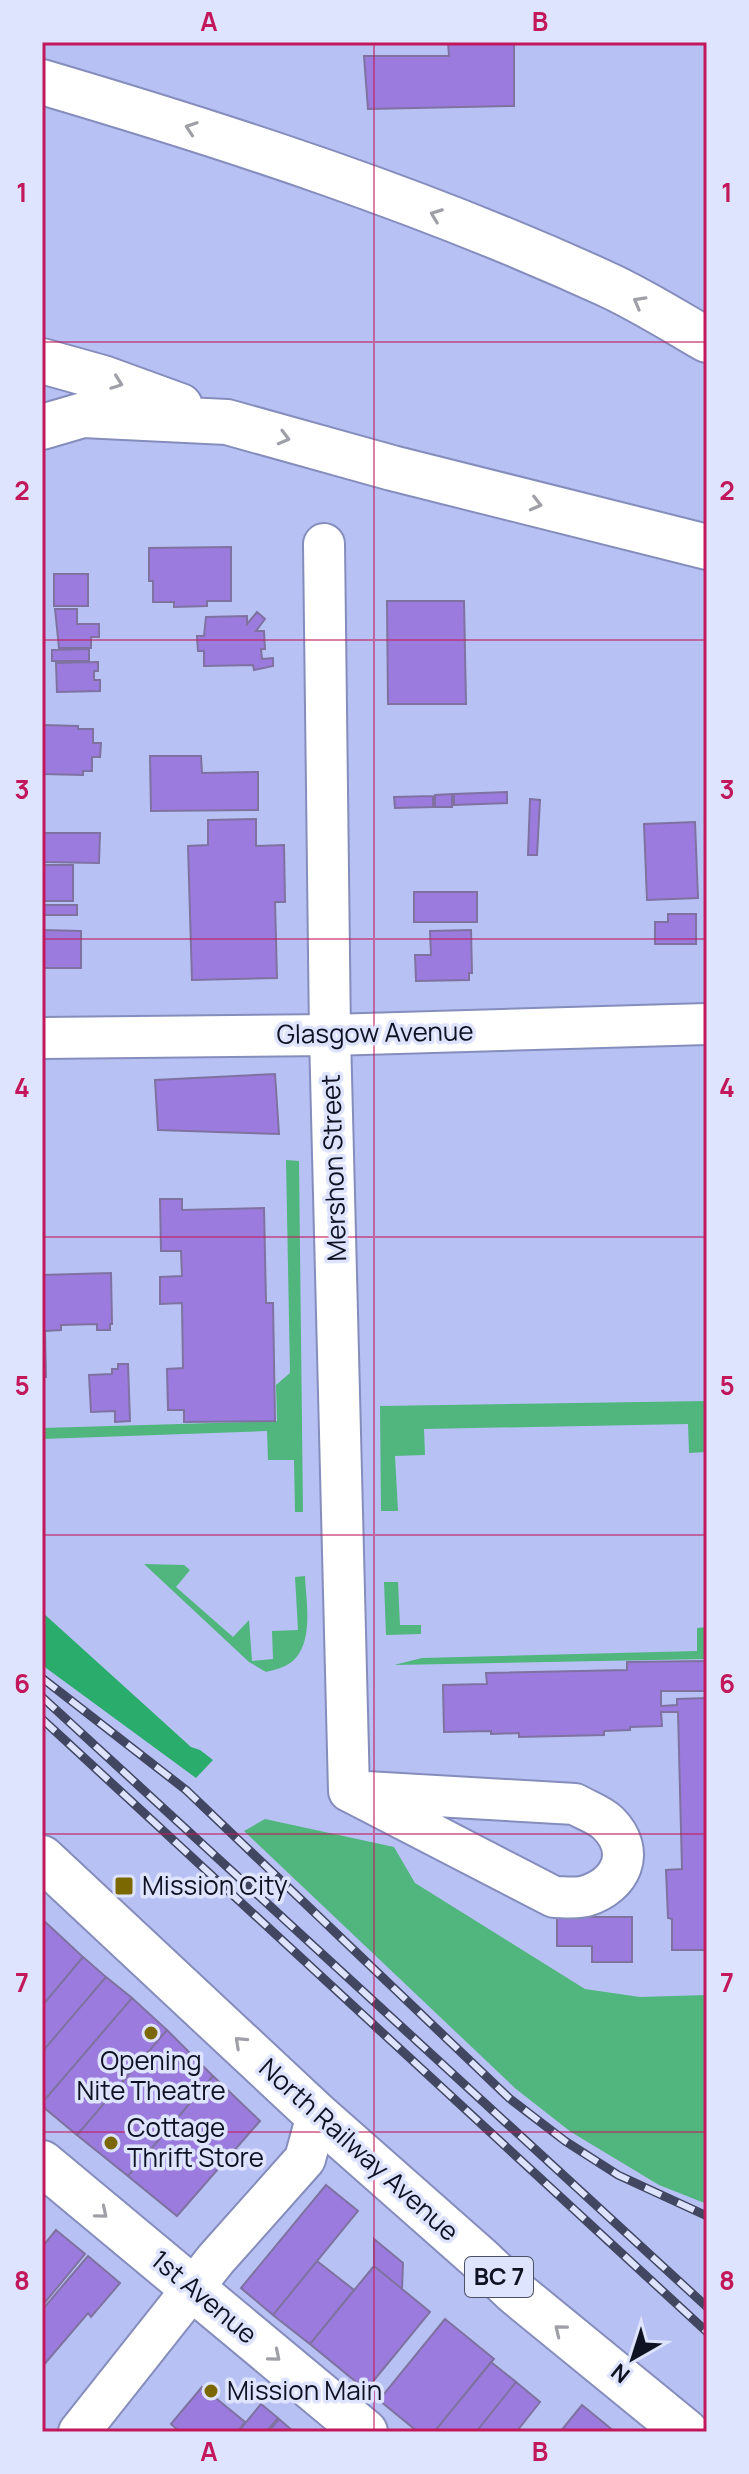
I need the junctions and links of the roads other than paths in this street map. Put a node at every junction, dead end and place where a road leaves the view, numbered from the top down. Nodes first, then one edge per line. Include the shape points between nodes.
1 (42, 65) edge
2 (61, 87) edge
3 (707, 340) edge
4 (42, 361) edge
5 (227, 422) junction
6 (42, 427) edge
7 (324, 544) dead end
8 (707, 547) edge
9 (707, 1024) edge
10 (330, 1035) junction
11 (42, 1038) edge
12 (349, 1791) junction
13 (42, 1858) edge
14 (317, 2115) junction
15 (42, 2163) edge
16 (193, 2289) junction
17 (79, 2432) edge
18 (365, 2432) edge
19 (686, 2432) edge

1 - 2 main road
3 -> 2 main road via 608,285 482,233 360,186
4 -> 5 main road
5 - 6 main road via 83,415
5 -> 8 main road
7 - 10 street, Mershon Street
9 - 10 street, Glasgow Avenue
10 - 11 street, Glasgow Avenue
10 - 12 street, Mershon Street
12 - 12 street via 554,1897 584,1896 611,1883 621,1868 625,1851 607,1822 575,1804
14 -> 13 main road, North Railway Avenue / BC 7
14 - 16 street via 305,2159
19 -> 14 main road, North Railway Avenue / BC 7 via 516,2293
15 -> 16 main road, 1st Avenue
16 - 17 street
16 -> 18 main road, 1st Avenue

